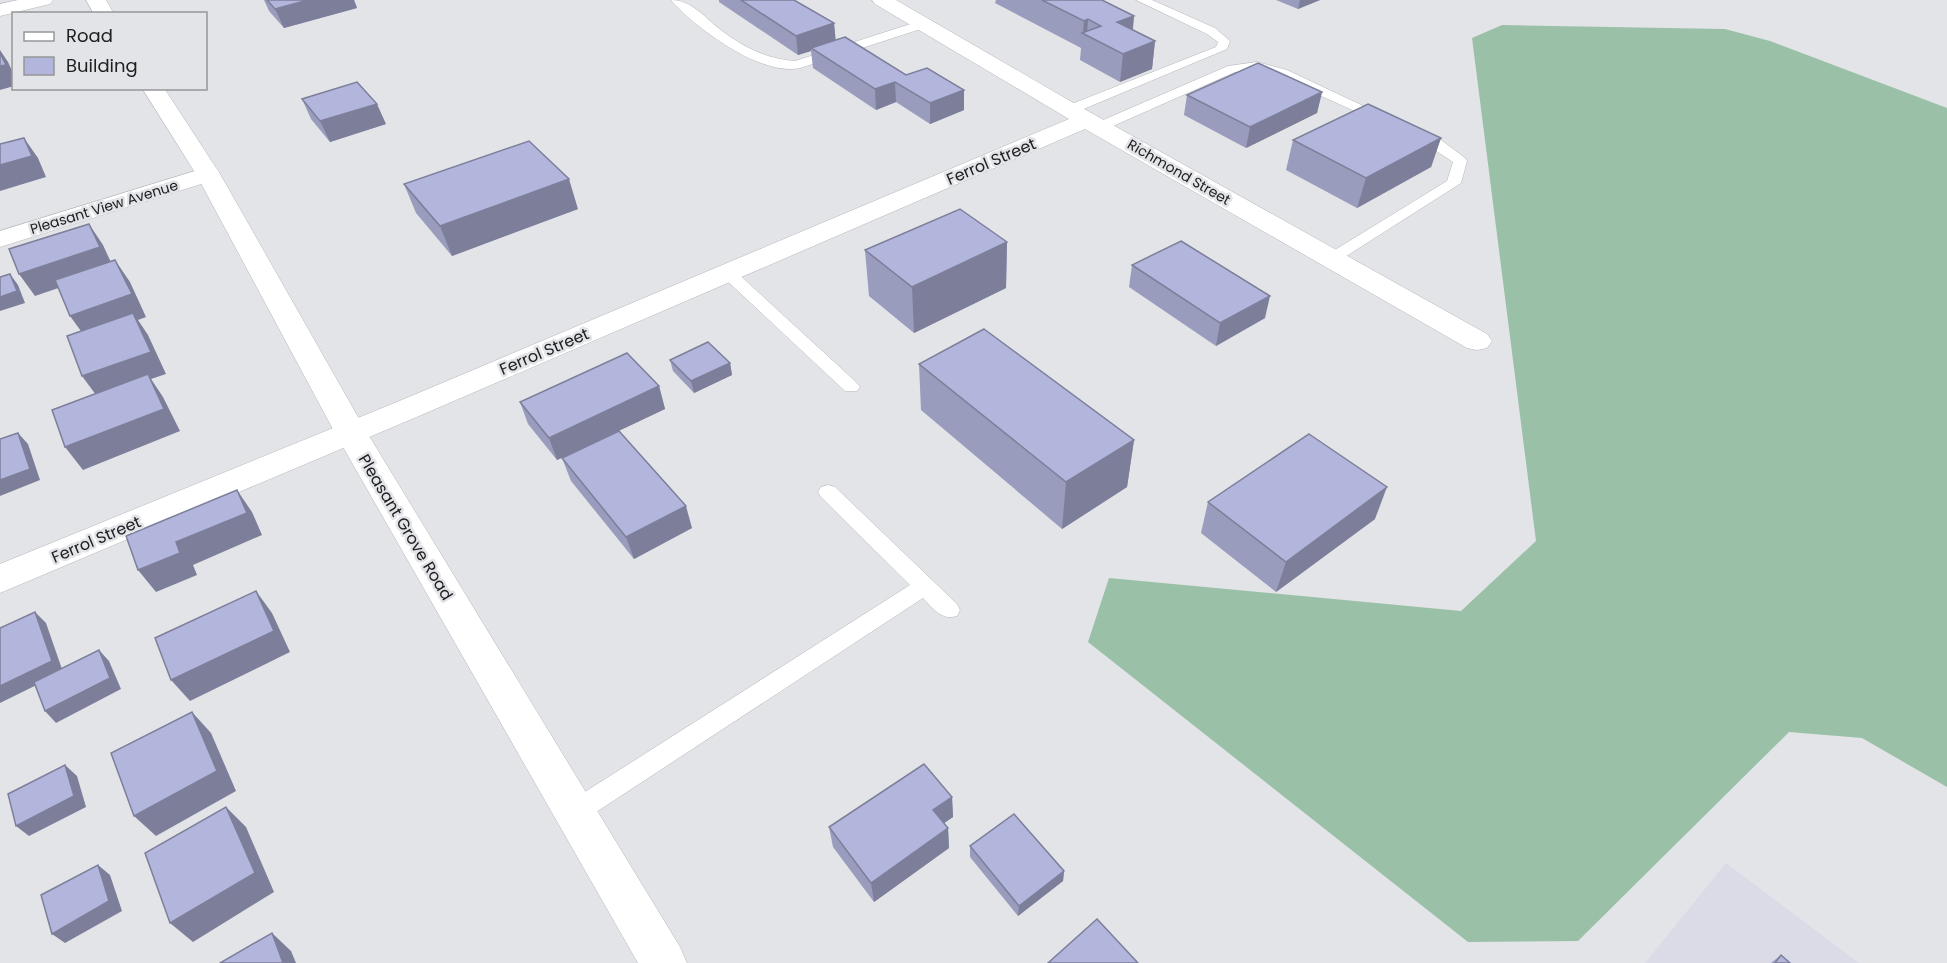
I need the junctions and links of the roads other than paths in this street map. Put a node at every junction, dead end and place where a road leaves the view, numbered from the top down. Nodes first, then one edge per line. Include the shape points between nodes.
1 (42, 0) edge
2 (677, 0) edge
3 (882, 0) edge
4 (1142, 0) edge
5 (0, 10) edge
6 (922, 24) junction
7 (154, 90) edge
8 (1085, 119) junction
9 (208, 174) junction
10 (0, 239) edge
11 (1331, 259) junction
12 (728, 273) junction
13 (1477, 341) dead end
14 (851, 387) dead end
15 (351, 433) junction
16 (828, 492) dead end
17 (0, 579) edge
18 (924, 586) junction
19 (949, 610) dead end
20 (575, 812) junction
21 (664, 963) edge

1 - 5 street
2 - 6 lane via 735,47 779,66 796,65
3 - 6 street, Richmond Street
4 - 8 lane via 1211,31 1224,41 1221,49
6 - 8 street, Richmond Street
7 - 9 street, Pleasant Grove Road
8 - 11 street, Richmond Street
8 - 11 lane via 1232,69 1257,66 1432,140 1460,161 1454,183
8 - 12 street, Ferrol Street
9 - 10 street, Pleasant View Avenue
9 - 15 street, Pleasant Grove Road
11 - 13 street, Richmond Street
12 - 14 lane
12 - 15 street, Ferrol Street
15 - 17 street, Ferrol Street
15 - 20 street, Pleasant Grove Road
16 - 18 lane
18 - 19 lane
18 - 20 lane
20 - 21 street, Pleasant Grove Road

